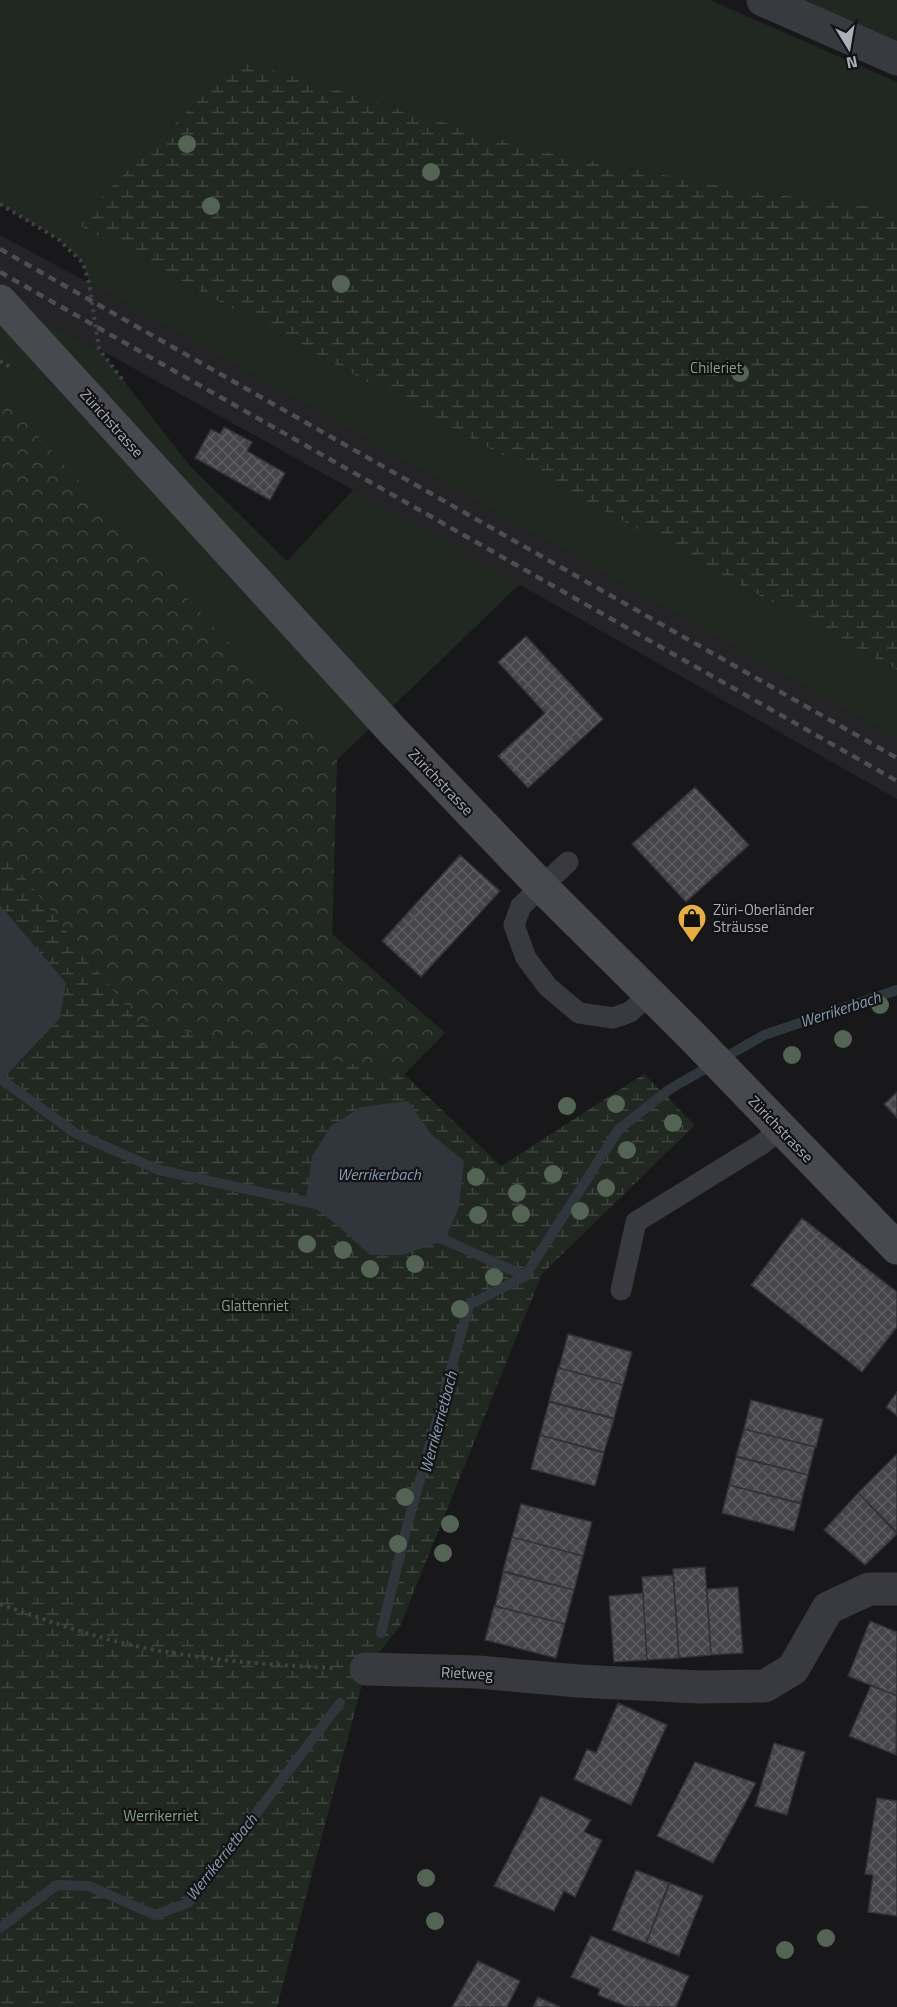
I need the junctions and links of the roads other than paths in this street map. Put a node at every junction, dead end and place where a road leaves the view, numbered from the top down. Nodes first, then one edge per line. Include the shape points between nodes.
1 (763, 0) edge
2 (897, 59) edge
3 (0, 301) edge
4 (568, 862) dead end
5 (542, 887) junction
6 (650, 994) junction
7 (780, 1129) junction
8 (897, 1248) edge
9 (621, 1290) dead end
10 (897, 1589) edge
11 (366, 1669) road end

1 - 2 street
3 - 5 main road, Zürichstrasse via 384,722
4 - 5 lane
5 - 6 main road, Zürichstrasse
5 - 6 lane via 521,906 514,925 526,958 548,987 579,1013 613,1018 630,1012
6 - 7 main road, Zürichstrasse
7 - 8 main road, Zürichstrasse
7 - 9 lane via 636,1222
10 - 11 street, Rietweg via 869,1589 828,1608 793,1669 765,1686 700,1687 478,1672

